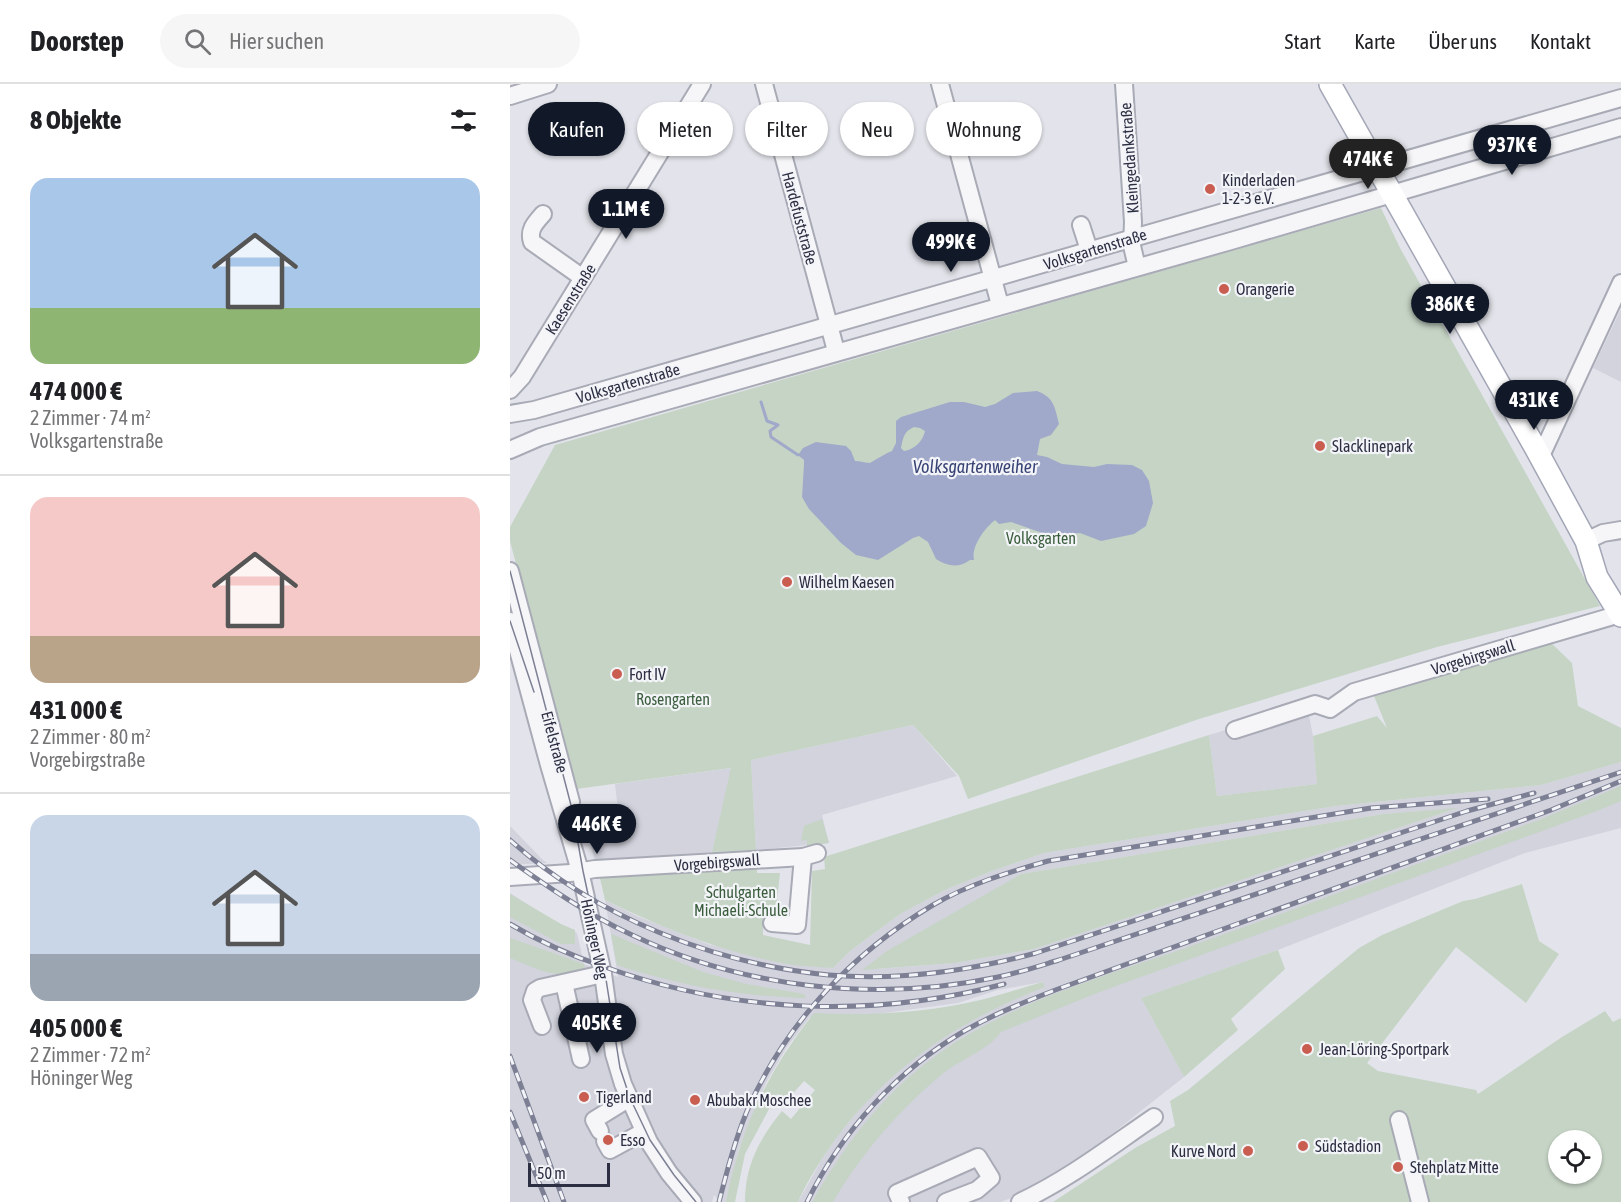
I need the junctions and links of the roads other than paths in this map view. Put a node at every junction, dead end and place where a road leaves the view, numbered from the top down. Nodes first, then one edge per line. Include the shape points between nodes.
1 (548, 84) edge
2 (702, 84) edge
3 (764, 84) edge
4 (940, 84) edge
5 (1124, 84) edge
6 (1330, 84) edge
7 (510, 96) edge
8 (1621, 98) edge
9 (1621, 127) edge
10 (1377, 167) junction
11 (1393, 194) junction
12 (543, 213) dead end
13 (1079, 219) dead end
14 (1133, 237) junction
15 (1089, 250) junction
16 (1137, 267) junction
17 (583, 278) junction
18 (994, 279) junction
19 (1621, 283) edge
20 (1000, 305) junction
21 (828, 325) junction
22 (836, 351) junction
23 (696, 364) junction
24 (522, 377) junction
25 (510, 390) edge
26 (704, 391) junction
27 (534, 411) junction
28 (510, 414) edge
29 (540, 437) junction
30 (510, 450) edge
31 (1540, 458) junction
32 (1621, 530) edge
33 (1588, 545) junction
34 (510, 571) edge
35 (1621, 590) edge
36 (1620, 615) edge
37 (510, 621) edge
38 (1235, 730) dead end
39 (580, 871) junction
40 (510, 877) edge
41 (772, 923) dead end
42 (603, 974) junction
43 (564, 983) junction
44 (542, 1026) dead end
45 (581, 1059) dead end
46 (628, 1099) junction
47 (1154, 1117) dead end
48 (1399, 1120) dead end
49 (643, 1132) junction
50 (693, 1202) edge
51 (901, 1202) edge
52 (946, 1202) edge
53 (1020, 1202) edge
54 (1420, 1202) edge

1 - 7 street
2 - 17 street, Kaesenstraße
3 - 21 street, Hardefuststraße
4 - 18 street
5 - 14 street, Kleingedankstraße
6 - 10 main road
8 - 10 street, Volksgartenstraße
9 - 11 street, Volksgartenstraße
10 - 11 main road
10 - 14 street, Volksgartenstraße
11 - 16 street, Volksgartenstraße
11 - 31 main road
12 - 17 street via 533,225 528,248
13 - 15 street
14 - 15 street, Volksgartenstraße
14 - 16 street, Kleingedankstraße
15 - 18 street, Volksgartenstraße
16 - 20 street, Volksgartenstraße
17 - 24 street, Kaesenstraße
18 - 20 street
18 - 21 street, Volksgartenstraße
19 - 31 street
20 - 22 street, Volksgartenstraße
21 - 22 street, Hardefuststraße
21 - 23 street, Volksgartenstraße
22 - 26 street, Volksgartenstraße
23 - 26 street
23 - 27 street, Volksgartenstraße
24 - 25 street, Kaesenstraße
24 - 27 street via 519,390 523,401
26 - 29 street, Volksgartenstraße
27 - 28 street, Volksgartenstraße
27 - 29 street via 531,421
29 - 30 street, Volksgartenstraße
31 - 33 main road
32 - 33 street via 1603,533
33 - 35 main road via 1606,564
33 - 36 main road via 1597,577
34 - 39 street, Eifelstraße via 572,809
36 - 38 street, Vorgebirgswall via 1354,692 1330,710 1315,704
37 - 39 street, Eifelstraße
39 - 40 street, Vorgebirgswall
39 - 41 street, Vorgebirgswall via 810,855 797,925
39 - 42 street, Höninger Weg
42 - 43 street
42 - 46 street, Höninger Weg via 614,1054
43 - 44 street via 540,988 533,994
43 - 45 street
46 - 49 street, Höninger Weg
46 - 49 street via 594,1120 610,1150
47 - 53 street via 1092,1162
48 - 54 street
49 - 50 street, Höninger Weg
51 - 52 street via 897,1193 978,1157 991,1178 977,1190

